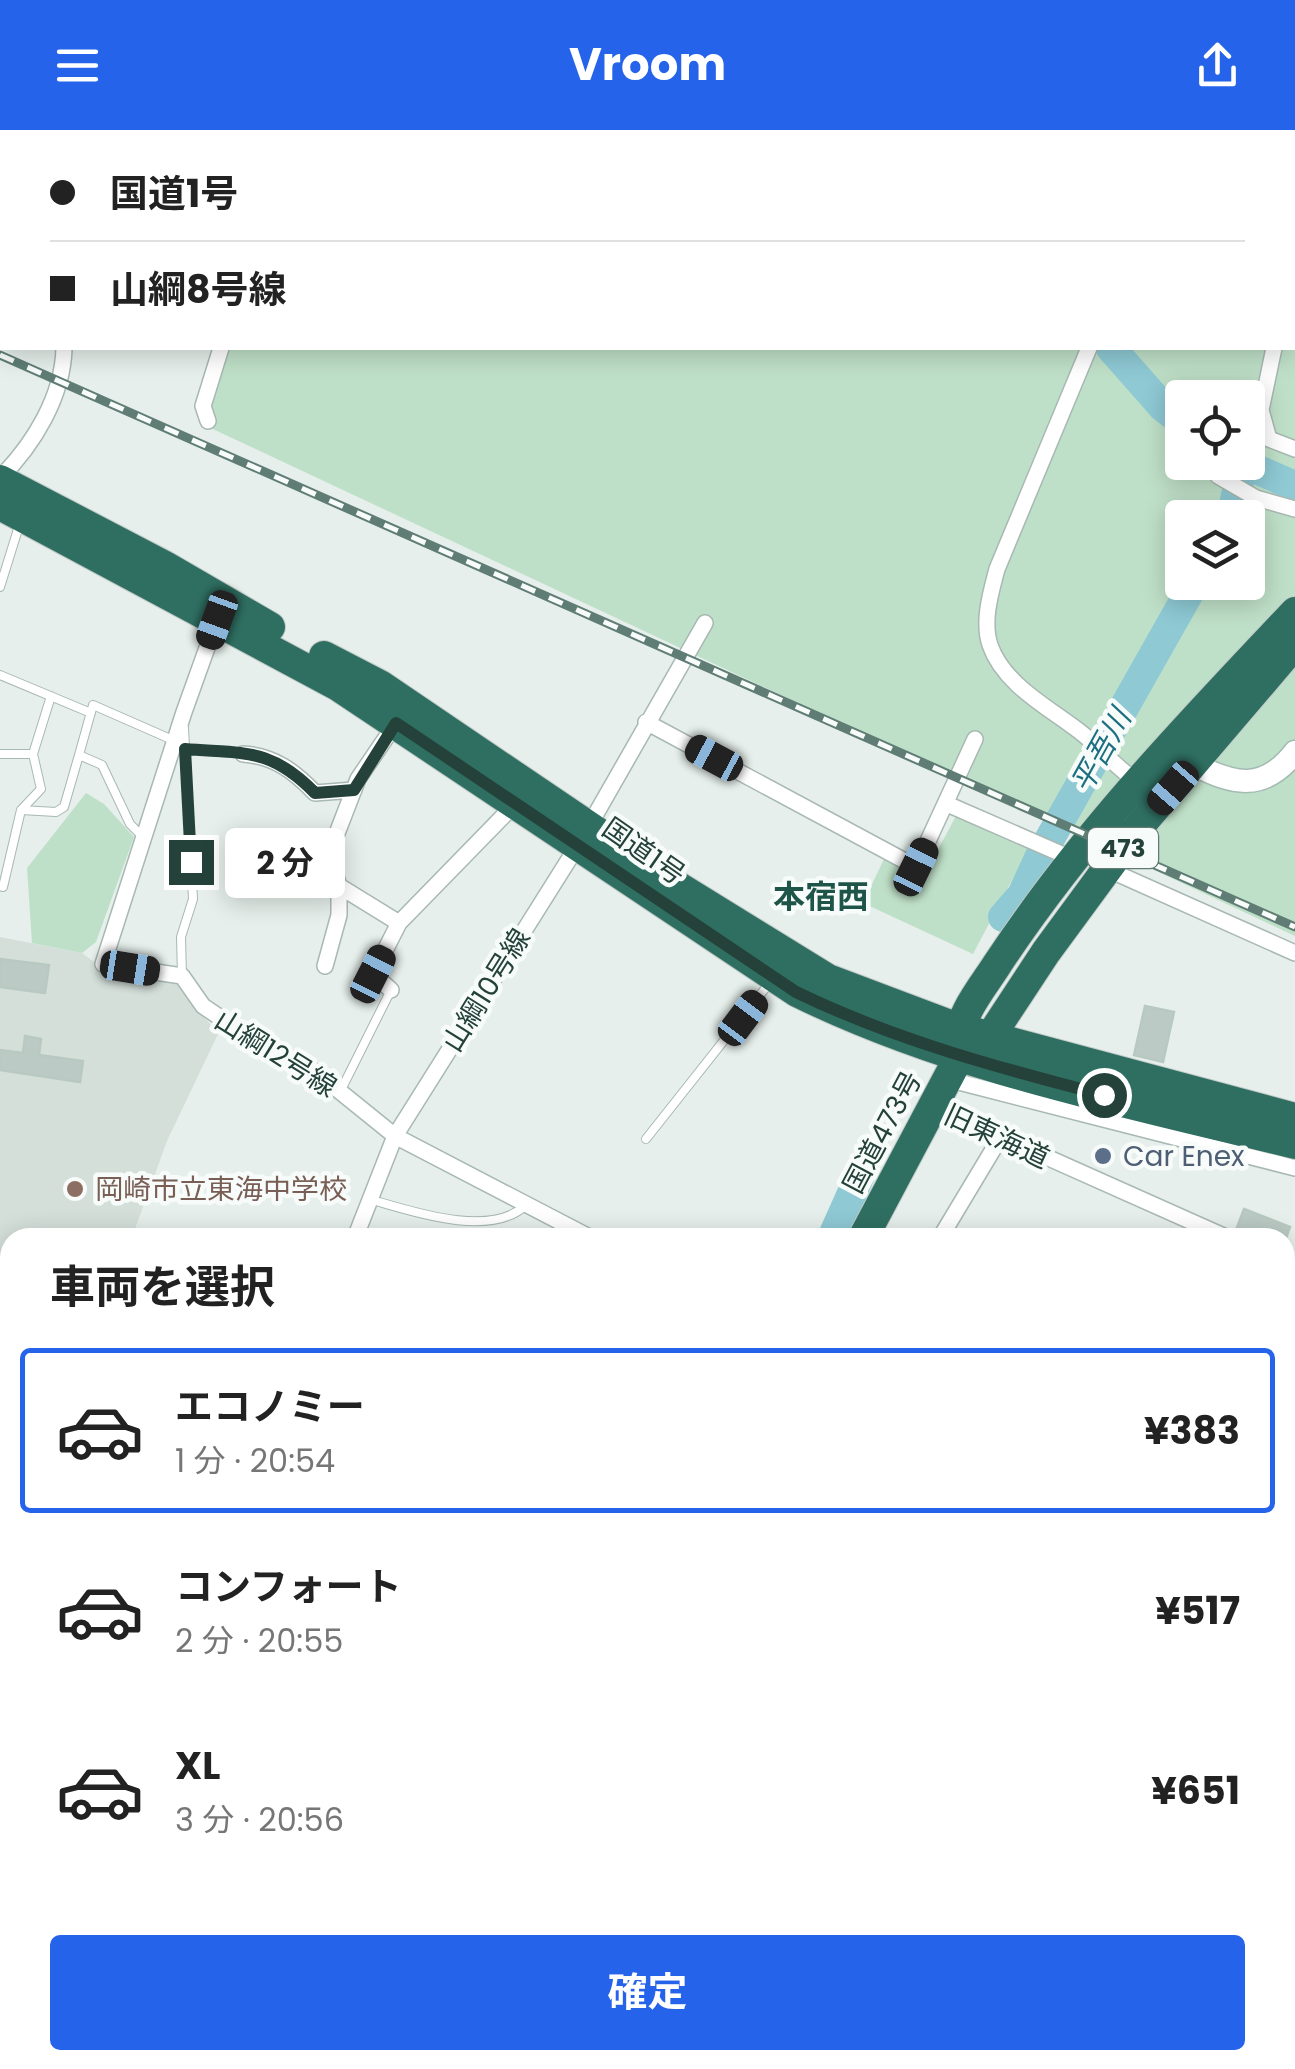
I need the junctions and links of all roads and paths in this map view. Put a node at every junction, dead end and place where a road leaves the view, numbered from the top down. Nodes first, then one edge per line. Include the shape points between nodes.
1 (64, 350) edge
2 (221, 350) edge
3 (1088, 350) edge
4 (1274, 350) edge
5 (208, 422) dead end
6 (1295, 449) edge
7 (0, 479) edge
8 (1225, 480) edge
9 (1295, 509) edge
10 (11, 511) edge
11 (0, 587) edge
12 (1295, 612) edge
13 (217, 620) junction
14 (705, 623) dead end
15 (1295, 644) edge
16 (0, 674) edge
17 (51, 696) junction
18 (91, 714) junction
19 (646, 722) junction
20 (396, 723) junction
21 (975, 739) dead end
22 (180, 745) junction
23 (1295, 752) edge
24 (0, 754) edge
25 (33, 754) junction
26 (243, 754) joint
27 (79, 756) junction
28 (1194, 764) junction
29 (1127, 775) junction
30 (354, 790) junction
31 (516, 803) junction
32 (946, 804) junction
33 (21, 810) junction
34 (583, 835) junction
35 (144, 838) junction
36 (1068, 857) junction
37 (1107, 869) junction
38 (0, 886) edge
39 (339, 886) junction
40 (399, 922) junction
41 (1295, 953) edge
42 (324, 966) dead end
43 (182, 976) junction
44 (774, 977) junction
45 (391, 990) joint
46 (990, 1037) junction
47 (955, 1055) junction
48 (1072, 1087) junction
49 (340, 1092) junction
50 (932, 1106) junction
51 (1090, 1116) junction
52 (1295, 1118) edge
53 (394, 1136) junction
54 (1000, 1138) junction
55 (646, 1139) dead end
56 (1267, 1145) edge
57 (1295, 1168) edge
58 (368, 1199) junction
59 (529, 1203) junction
60 (358, 1228) edge
61 (573, 1228) edge
62 (868, 1228) edge
63 (946, 1228) edge
64 (1205, 1228) edge

1 - 7 street via 53,401
2 - 5 street via 203,406
3 - 29 street via 997,568 988,604 989,643 1008,676
4 - 6 street via 1261,410 1269,439
7 - 34 highway, 国道1号 via 380,685
8 - 9 street
10 - 11 lane
10 - 13 highway, 国道1号
12 - 29 highway, 473
13 - 20 highway, 国道1号
13 - 22 street via 184,712
14 - 19 street, 山綱10号線
15 - 28 highway, 473
16 - 17 lane
17 - 18 lane
17 - 25 lane
18 - 22 lane via 93,705
18 - 27 lane
19 - 32 street via 916,867
19 - 34 street, 山綱10号線
20 - 30 street
20 - 31 highway, 国道1号
21 - 32 street
22 - 26 lane
22 - 35 street
22 - 43 lane via 193,900 180,937
23 - 28 street via 1281,770 1259,780 1235,782
24 - 25 lane
25 - 33 lane via 41,789
26 - 30 street via 264,756 294,772 315,793
27 - 33 lane via 64,807
27 - 35 lane via 102,765 130,824
28 - 37 highway, 473
29 - 36 highway, 473
30 - 39 street via 329,854
31 - 34 highway, 国道1号
31 - 40 street
32 - 36 street
33 - 38 lane
34 - 44 highway, 国道1号
34 - 47 highway, 国道1号
34 - 53 street, 山綱10号線
35 - 43 street via 103,964
36 - 47 highway, 473 via 1020,930
37 - 41 street
37 - 46 highway, 473
39 - 40 street
39 - 42 street via 339,915
40 - 45 street via 373,974
43 - 49 street, 山綱12号線 via 202,1006
44 - 47 highway, 国道1号 via 838,1013
44 - 55 lane
45 - 49 lane
46 - 47 highway, 473
46 - 52 highway
47 - 48 highway, 国道1号
47 - 50 highway, 国道473号 / 473
47 - 51 street
48 - 51 street
48 - 56 highway, 国道1号
49 - 53 street, 山綱12号線
50 - 54 street, 旧東海道
50 - 62 highway, 国道473号 / 473
51 - 56 street
53 - 58 street, 山綱10号線
53 - 59 street, 山綱12号線
54 - 63 street
54 - 64 street, 旧東海道
56 - 57 street
58 - 59 lane via 450,1221 514,1217
58 - 60 street, 山綱10号線
59 - 61 street, 山綱12号線

